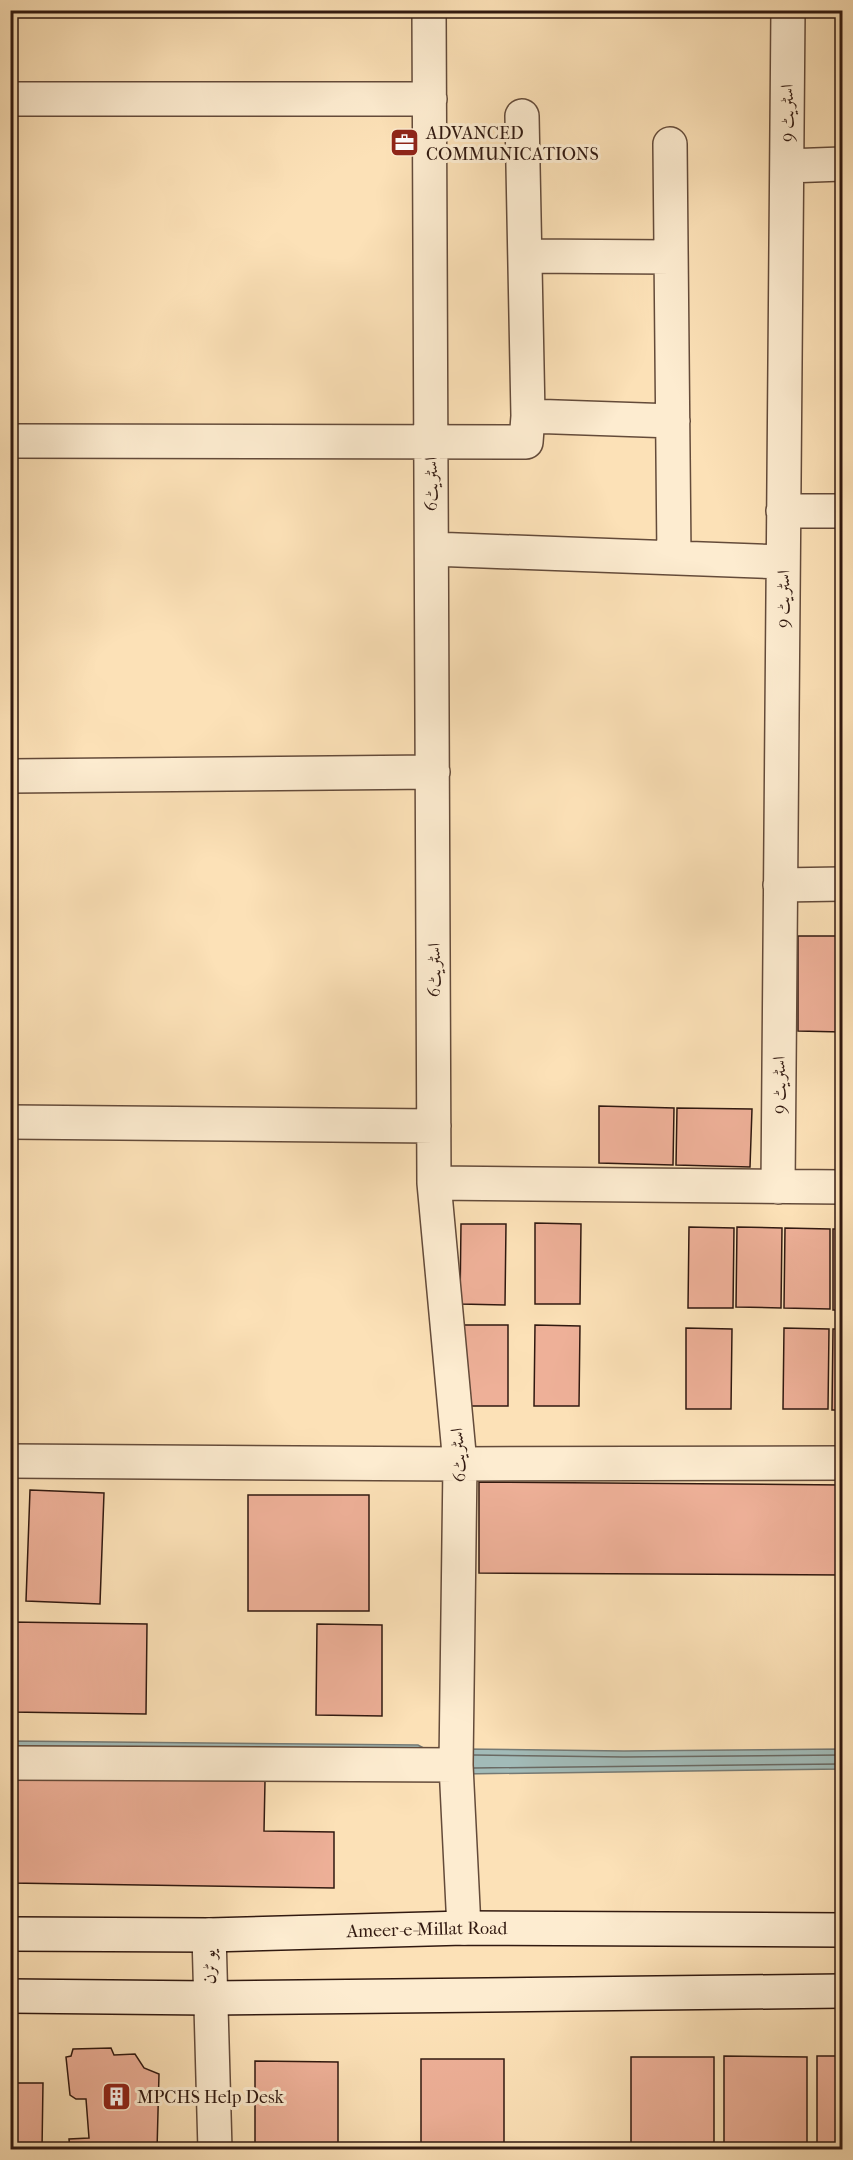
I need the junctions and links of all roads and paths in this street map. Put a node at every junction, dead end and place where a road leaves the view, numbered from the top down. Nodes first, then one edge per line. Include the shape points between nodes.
1 (429, 10) edge
2 (788, 10) edge
3 (10, 99) edge
4 (429, 99) junction
5 (522, 116) dead end
6 (670, 144) dead end
7 (843, 164) edge
8 (786, 166) junction
9 (525, 256) junction
10 (671, 257) junction
11 (528, 417) junction
12 (673, 421) junction
13 (10, 441) edge
14 (431, 443) junction
15 (783, 511) junction
16 (843, 511) edge
17 (432, 549) junction
18 (674, 558) junction
19 (783, 562) junction
20 (433, 772) junction
21 (10, 776) edge
22 (843, 884) edge
23 (780, 885) junction
24 (10, 1122) edge
25 (434, 1126) junction
26 (434, 1183) junction
27 (778, 1186) junction
28 (843, 1187) edge
29 (10, 1461) edge
30 (843, 1463) edge
31 (460, 1464) junction
32 (10, 1763) edge
33 (456, 1765) junction
34 (464, 1928) junction
35 (843, 1930) edge
36 (10, 1934) edge
37 (209, 1935) junction
38 (843, 1991) edge
39 (10, 1996) edge
40 (210, 1998) junction
41 (214, 2150) edge

1 - 4 street, اسٹریٹ6
2 - 8 street, اسٹریٹ 9
3 - 4 street
4 - 14 street, اسٹریٹ6
5 - 9 street
6 - 10 street
7 - 8 street
8 - 15 street, اسٹریٹ 9
9 - 10 street
9 - 11 street
10 - 12 street
11 - 12 street
11 - 14 street via 526,442
12 - 18 street
13 - 14 street
14 - 17 street, اسٹریٹ6
15 - 16 street
15 - 19 street, اسٹریٹ 9
17 - 18 street
17 - 20 street, اسٹریٹ6
18 - 19 street
19 - 23 street, اسٹریٹ 9
20 - 21 street
20 - 25 street, اسٹریٹ6
22 - 23 street
23 - 27 street, اسٹریٹ 9
24 - 25 street
25 - 26 street, اسٹریٹ6
26 - 27 street
26 - 31 street, اسٹریٹ6
27 - 28 street
29 - 31 street
30 - 31 street
31 - 33 street, اسٹریٹ6
32 - 33 street
33 - 34 street, اسٹریٹ6
34 - 35 street, Ameer-e-Millat Road
34 - 37 street, Ameer-e-Millat Road
36 - 37 street, Ameer-e-Millat Road
37 - 40 street, یو ٹرن
38 - 40 street
39 - 40 street
40 - 41 street, یو ٹرن

